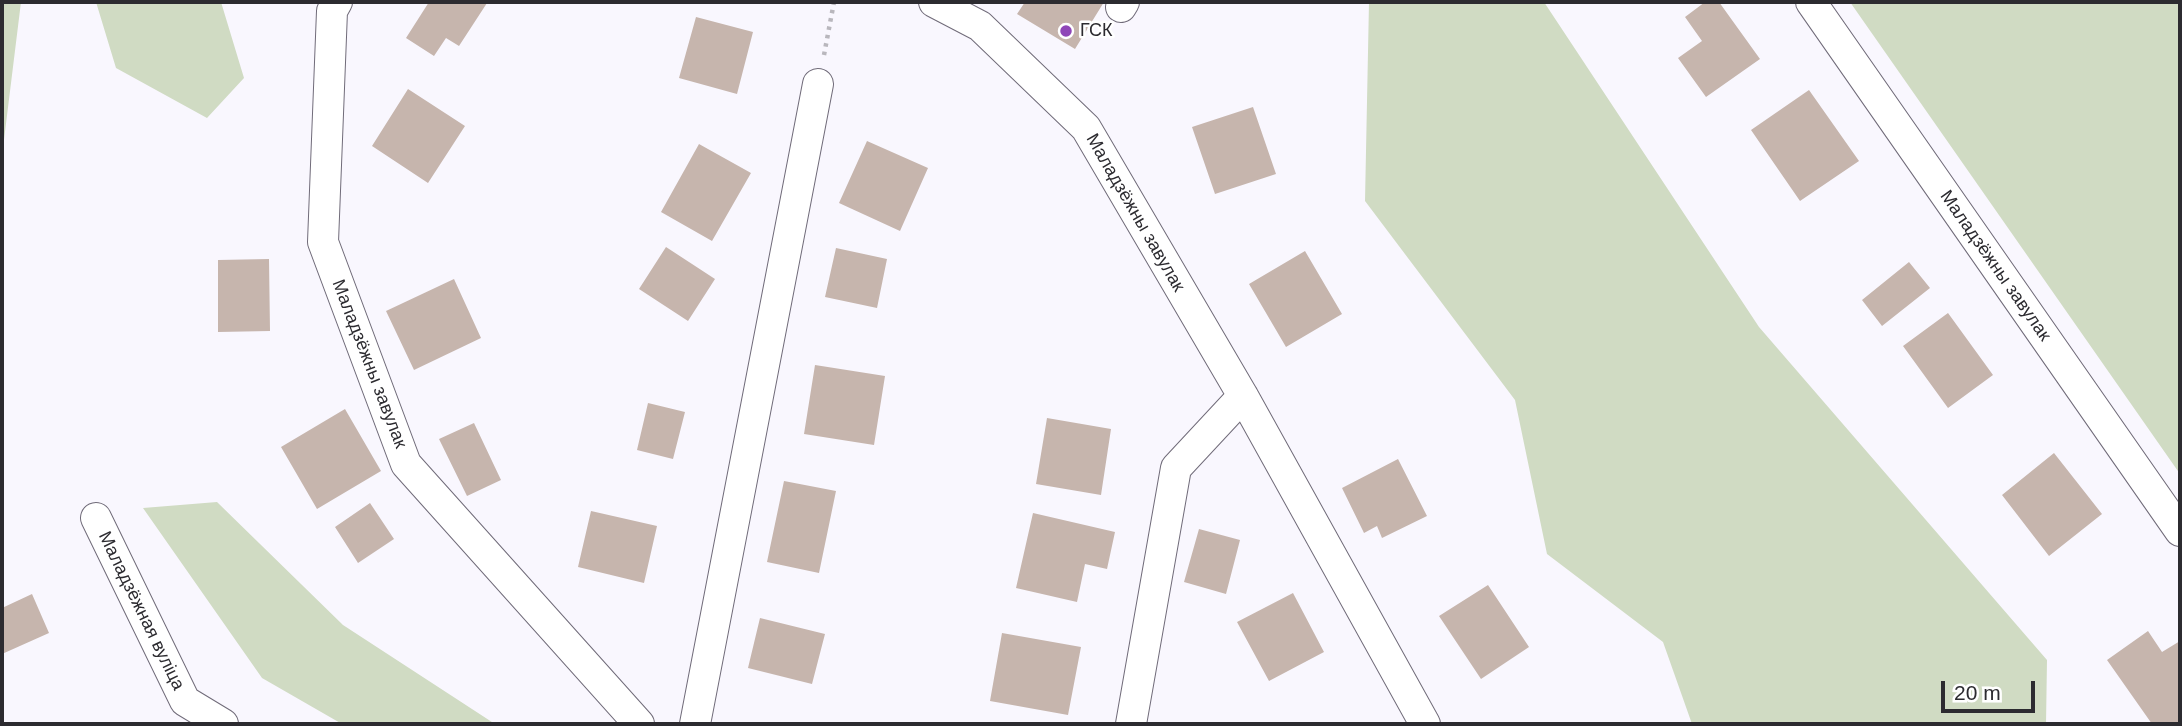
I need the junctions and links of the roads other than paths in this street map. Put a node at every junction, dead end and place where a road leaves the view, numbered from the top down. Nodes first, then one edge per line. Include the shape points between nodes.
1 (337, 2) edge
2 (934, 2) edge
3 (1811, 2) edge
4 (818, 84) road end
5 (1242, 396) junction
6 (96, 518) dead end
7 (2180, 531) edge
8 (223, 724) edge
9 (639, 724) edge
10 (695, 724) edge
11 (1131, 724) edge
12 (1425, 724) edge

1 - 9 street, Маладзёжны завулак via 332,11 323,242 406,464
2 - 5 street, Маладзёжны завулак via 980,26 1086,128
3 - 7 street, Маладзёжны завулак
4 - 10 street
5 - 11 street via 1176,468
5 - 12 street, Маладзёжны завулак
6 - 8 street, Маладзёжная вуліца via 185,701

